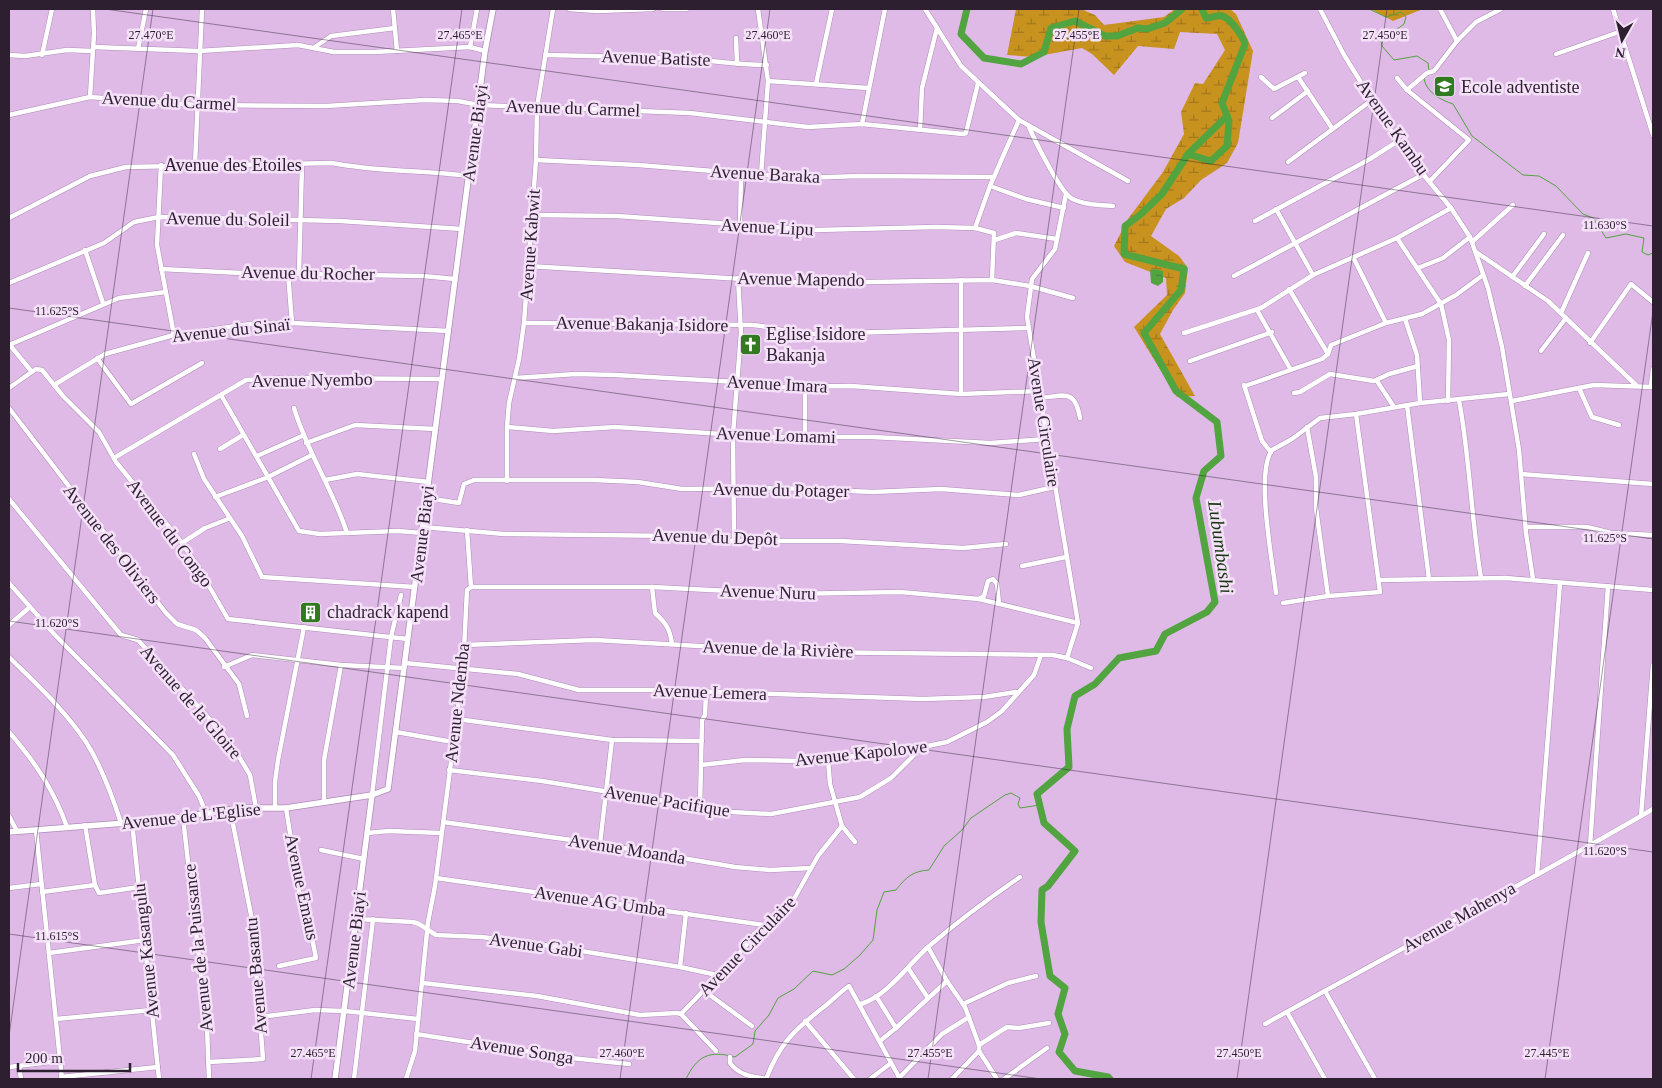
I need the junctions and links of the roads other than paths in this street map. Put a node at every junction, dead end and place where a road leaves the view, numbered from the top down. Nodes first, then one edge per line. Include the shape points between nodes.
1 (52, 9) edge
2 (93, 9) edge
3 (146, 9) edge
4 (202, 9) edge
5 (394, 9) edge
6 (477, 9) edge
7 (494, 9) edge
8 (553, 9) edge
9 (569, 9) edge
10 (654, 9) edge
11 (663, 9) edge
12 (687, 9) edge
13 (758, 9) edge
14 (832, 9) edge
15 (885, 9) edge
16 (925, 9) edge
17 (1320, 9) edge
18 (1440, 9) edge
19 (1500, 9) edge
20 (1612, 9) edge
21 (395, 28) junction
22 (937, 28) junction
23 (1620, 32) junction
24 (736, 38) dead end
25 (1457, 41) junction
26 (315, 48) junction
27 (470, 48) junction
28 (93, 49) junction
29 (138, 49) junction
30 (199, 51) junction
31 (397, 51) junction
32 (485, 51) junction
33 (1556, 54) dead end
34 (9, 55) edge
35 (42, 55) junction
36 (544, 55) junction
37 (737, 64) junction
38 (767, 65) junction
39 (1305, 73) dead end
40 (1261, 77) dead end
41 (1298, 77) junction
42 (1397, 78) dead end
43 (768, 81) junction
44 (978, 83) junction
45 (816, 84) junction
46 (868, 88) junction
47 (1407, 90) junction
48 (1308, 91) junction
49 (90, 97) junction
50 (1372, 100) junction
51 (197, 105) junction
52 (479, 105) junction
53 (538, 107) junction
54 (9, 116) edge
55 (1272, 118) dead end
56 (1019, 120) junction
57 (766, 122) junction
58 (862, 124) junction
59 (1028, 127) junction
60 (1332, 128) junction
61 (920, 130) junction
62 (1653, 134) edge
63 (1398, 141) junction
64 (536, 160) junction
65 (1288, 162) dead end
66 (195, 164) junction
67 (161, 165) junction
68 (302, 165) junction
69 (741, 173) junction
70 (1424, 174) junction
71 (761, 175) junction
72 (469, 176) junction
73 (993, 177) junction
74 (1430, 180) junction
75 (1128, 181) dead end
76 (990, 186) junction
77 (1066, 194) junction
78 (1513, 205) dead end
79 (1114, 206) dead end
80 (1064, 208) junction
81 (1451, 208) junction
82 (1276, 209) junction
83 (532, 215) junction
84 (159, 217) junction
85 (9, 218) edge
86 (300, 220) junction
87 (1255, 221) dead end
88 (740, 226) junction
89 (975, 228) junction
90 (462, 229) junction
91 (1544, 234) dead end
92 (1563, 235) dead end
93 (1397, 238) junction
94 (1057, 239) junction
95 (995, 240) junction
96 (1471, 240) junction
97 (1296, 242) junction
98 (85, 250) junction
99 (1475, 251) junction
100 (1588, 254) dead end
101 (1353, 257) junction
102 (1488, 260) junction
103 (528, 266) junction
104 (1418, 268) junction
105 (1481, 268) junction
106 (161, 269) junction
107 (288, 272) junction
108 (299, 272) junction
109 (1313, 275) junction
110 (1483, 275) junction
111 (1234, 276) dead end
112 (1512, 277) junction
113 (738, 278) junction
114 (455, 279) junction
115 (961, 280) junction
116 (992, 280) junction
117 (9, 283) edge
118 (1030, 286) junction
119 (1526, 286) junction
120 (1289, 289) junction
121 (166, 292) junction
122 (1074, 298) dead end
123 (1653, 302) edge
124 (103, 303) junction
125 (1442, 304) junction
126 (1257, 310) junction
127 (1561, 313) junction
128 (1566, 318) junction
129 (1405, 319) junction
130 (292, 323) junction
131 (524, 323) junction
132 (1386, 323) junction
133 (740, 325) junction
134 (1028, 328) junction
135 (449, 331) junction
136 (960, 331) junction
137 (1272, 332) junction
138 (1184, 333) dead end
139 (174, 335) junction
140 (1590, 343) junction
141 (9, 344) edge
142 (1541, 351) dead end
143 (1328, 354) junction
144 (97, 358) junction
145 (1190, 361) dead end
146 (202, 363) dead end
147 (1418, 366) junction
148 (1291, 370) junction
149 (1653, 370) edge
150 (32, 372) junction
151 (515, 378) junction
152 (442, 380) junction
153 (1377, 381) junction
154 (736, 382) junction
155 (54, 385) junction
156 (1636, 385) junction
157 (1652, 386) edge
158 (9, 388) edge
159 (805, 388) junction
160 (1579, 388) junction
161 (1039, 391) junction
162 (1294, 393) dead end
163 (961, 394) junction
164 (1509, 394) junction
165 (221, 395) junction
166 (1040, 398) junction
167 (1459, 400) junction
168 (1448, 401) junction
169 (1512, 401) junction
170 (1420, 403) junction
171 (1407, 405) junction
172 (1394, 407) junction
173 (9, 408) edge
174 (294, 408) dead end
175 (1356, 414) junction
176 (1080, 418) dead end
177 (1618, 425) dead end
178 (507, 427) junction
179 (1307, 427) junction
180 (436, 429) junction
181 (733, 434) junction
182 (243, 435) junction
183 (302, 436) junction
184 (805, 437) junction
185 (1046, 439) junction
186 (306, 443) junction
187 (220, 449) dead end
188 (1271, 452) junction
189 (194, 454) dead end
190 (312, 455) junction
191 (257, 456) junction
192 (114, 458) junction
193 (1522, 474) junction
194 (268, 477) junction
195 (325, 480) junction
196 (507, 481) junction
197 (429, 482) junction
198 (1653, 483) edge
199 (1054, 487) junction
200 (734, 488) junction
201 (215, 497) junction
202 (427, 498) junction
203 (9, 499) edge
204 (14, 506) junction
205 (9, 511) edge
206 (228, 519) junction
207 (1526, 527) junction
208 (423, 530) junction
209 (467, 530) junction
210 (347, 533) junction
211 (1653, 535) edge
212 (734, 539) junction
213 (182, 543) junction
214 (1006, 544) dead end
215 (1066, 557) junction
216 (1022, 566) dead end
217 (1481, 578) junction
218 (1429, 579) junction
219 (1533, 579) junction
220 (1379, 580) junction
221 (1560, 582) junction
222 (9, 583) edge
223 (1608, 586) junction
224 (415, 587) junction
225 (471, 587) junction
226 (652, 587) junction
227 (1653, 590) edge
228 (1276, 593) dead end
229 (402, 595) dead end
230 (1328, 596) junction
231 (979, 599) junction
232 (1283, 603) dead end
233 (999, 604) junction
234 (30, 608) junction
235 (1078, 623) junction
236 (9, 624) edge
237 (304, 627) junction
238 (391, 638) junction
239 (408, 640) junction
240 (672, 644) junction
241 (464, 645) junction
242 (1041, 655) junction
243 (9, 656) edge
244 (1067, 658) junction
245 (296, 660) junction
246 (341, 665) junction
247 (405, 665) junction
248 (1653, 665) edge
249 (224, 667) junction
250 (388, 667) junction
251 (1091, 668) dead end
252 (463, 669) junction
253 (1016, 692) junction
254 (706, 693) junction
255 (247, 716) dead end
256 (456, 719) junction
257 (9, 732) edge
258 (396, 732) junction
259 (612, 740) junction
260 (702, 741) junction
261 (453, 742) junction
262 (920, 749) junction
263 (828, 759) junction
264 (701, 765) junction
265 (449, 770) junction
266 (608, 792) junction
267 (372, 795) junction
268 (834, 800) junction
269 (324, 802) junction
270 (700, 806) junction
271 (256, 808) junction
272 (275, 808) junction
273 (286, 808) junction
274 (230, 809) junction
275 (1653, 809) edge
276 (206, 813) junction
277 (9, 816) edge
278 (1641, 816) junction
279 (183, 818) junction
280 (132, 822) junction
281 (443, 822) junction
282 (121, 823) junction
283 (85, 825) junction
284 (842, 826) junction
285 (67, 827) junction
286 (36, 830) junction
287 (17, 831) junction
288 (9, 832) edge
289 (441, 833) junction
290 (367, 834) junction
291 (855, 842) dead end
292 (600, 844) junction
293 (1590, 846) junction
294 (321, 850) dead end
295 (364, 859) junction
296 (811, 868) junction
297 (1537, 876) junction
298 (1020, 877) dead end
299 (436, 878) junction
300 (41, 884) junction
301 (95, 885) junction
302 (140, 887) junction
303 (9, 888) edge
304 (42, 892) junction
305 (686, 913) junction
306 (357, 919) junction
307 (373, 919) junction
308 (764, 925) junction
309 (427, 929) junction
310 (145, 940) junction
311 (928, 947) junction
312 (49, 953) junction
313 (279, 966) dead end
314 (680, 967) junction
315 (908, 968) junction
316 (717, 975) junction
317 (1036, 976) dead end
318 (947, 981) junction
319 (423, 983) junction
320 (704, 990) junction
321 (1325, 991) junction
322 (876, 996) junction
323 (928, 998) junction
324 (861, 1004) junction
325 (963, 1004) junction
326 (152, 1010) junction
327 (345, 1011) junction
328 (1287, 1012) junction
329 (363, 1013) junction
330 (681, 1014) junction
331 (260, 1017) junction
332 (969, 1017) junction
333 (418, 1019) junction
334 (56, 1020) junction
335 (805, 1022) junction
336 (1049, 1023) dead end
337 (1265, 1024) dead end
338 (752, 1026) dead end
339 (896, 1028) junction
340 (416, 1034) junction
341 (880, 1041) junction
342 (979, 1045) junction
343 (1047, 1048) dead end
344 (716, 1051) dead end
345 (979, 1051) junction
346 (730, 1057) dead end
347 (59, 1061) junction
348 (9, 1062) edge
349 (208, 1062) junction
350 (891, 1063) junction
351 (629, 1064) dead end
352 (19, 1066) junction
353 (9, 1067) edge
354 (158, 1067) junction
355 (62, 1078) edge
356 (899, 1078) edge
357 (21, 1079) edge
358 (159, 1079) edge
359 (209, 1079) edge
360 (335, 1079) edge
361 (354, 1079) edge
362 (406, 1079) edge
363 (767, 1079) edge
364 (854, 1079) edge
365 (870, 1079) edge
366 (952, 1079) edge
367 (997, 1079) edge
368 (1004, 1079) edge
369 (1325, 1079) edge
370 (1375, 1079) edge

1 - 35 street
2 - 28 street
3 - 29 street
4 - 30 street
5 - 21 street
6 - 27 street
7 - 32 street, Avenue Biayi
8 - 36 street, Avenue Kabwit
9 - 10 street
11 - 12 street
13 - 38 street
14 - 45 street
15 - 46 street
16 - 22 street
17 - 50 street, Avenue Kambu
18 - 25 street
19 - 25 street via 1481,19
20 - 23 street
21 - 26 street via 331,36
21 - 31 street
22 - 44 street via 961,66
22 - 61 street via 922,88
23 - 33 street
23 - 62 street
24 - 37 street
25 - 47 street via 1434,71
26 - 30 street via 298,45
26 - 31 street via 334,52
27 - 31 street
27 - 32 street
28 - 29 street
28 - 35 street
28 - 49 street
29 - 30 street
30 - 51 street
32 - 52 street, Avenue Biayi
34 - 35 street
36 - 37 street, Avenue Batiste
36 - 53 street, Avenue Kabwit
37 - 38 street, Avenue Batiste
38 - 43 street
39 - 41 street
40 - 41 street via 1274,89
41 - 48 street
42 - 47 street
43 - 45 street
43 - 57 street
44 - 56 street
44 - 61 street, Avenue du Carmel via 966,134
45 - 46 street
46 - 58 street
47 - 74 street via 1469,140
48 - 55 street
48 - 60 street
49 - 51 street, Avenue du Carmel
49 - 54 street, Avenue du Carmel
50 - 60 street
50 - 63 street, Avenue Kambu
51 - 52 street, Avenue du Carmel via 326,106 425,100
51 - 66 street
52 - 53 street, Avenue du Carmel
52 - 72 street, Avenue Biayi
53 - 57 street, Avenue du Carmel via 681,113
53 - 64 street, Avenue Kabwit
56 - 59 street
56 - 73 street
57 - 58 street, Avenue du Carmel via 815,127
57 - 71 street
58 - 61 street, Avenue du Carmel
59 - 75 street
59 - 77 street
60 - 65 street
63 - 70 street, Avenue Kambu
63 - 82 street
64 - 69 street, Avenue Baraka
64 - 83 street, Avenue Kabwit
66 - 67 street, Avenue des Etoiles
66 - 68 street, Avenue des Etoiles
67 - 84 street
67 - 85 street, Avenue des Etoiles via 126,167 90,176
68 - 72 street, Avenue des Etoiles via 332,163 355,168 406,169
68 - 86 street
69 - 71 street, Avenue Baraka
69 - 88 street
70 - 74 street, Avenue Kambu
70 - 97 street
71 - 73 street, Avenue Baraka via 802,178
72 - 90 street, Avenue Biayi
73 - 76 street
74 - 81 street, Avenue Kambu
76 - 80 street
76 - 89 street
77 - 79 street via 1077,200
77 - 80 street, Avenue Circulaire
78 - 96 street
80 - 94 street, Avenue Circulaire
81 - 93 street
81 - 96 street, Avenue Kambu
82 - 87 street
82 - 97 street
83 - 88 street, Avenue Lipu via 626,217
83 - 103 street, Avenue Kabwit
84 - 86 street, Avenue du Soleil
84 - 98 street, Avenue du Soleil via 134,222 108,240
84 - 106 street via 157,245
86 - 90 street, Avenue du Soleil
86 - 108 street
88 - 89 street, Avenue Lipu via 816,230
89 - 95 street, Avenue Lipu via 992,231
90 - 114 street, Avenue Biayi
91 - 112 street
92 - 119 street
93 - 101 street
93 - 104 street
94 - 95 street via 1016,233
94 - 118 street, Avenue Circulaire via 1055,249
95 - 116 street
96 - 99 street, Avenue Kambu
96 - 104 street
97 - 109 street
97 - 111 street
98 - 117 street, Avenue du Soleil
98 - 124 street
99 - 102 street
99 - 105 street, Avenue Kambu
100 - 127 street
101 - 109 street
101 - 132 street
102 - 105 street
102 - 112 street
103 - 113 street, Avenue Mapendo
103 - 131 street, Avenue Kabwit
104 - 125 street
105 - 110 street, Avenue Kambu
106 - 107 street, Avenue du Rocher
106 - 121 street
107 - 108 street, Avenue du Rocher
107 - 130 street
108 - 114 street, Avenue du Rocher
109 - 120 street
110 - 125 street
110 - 164 street, Avenue Kambu via 1497,322
112 - 119 street
113 - 115 street, Avenue Mapendo via 808,283
113 - 133 street
114 - 135 street, Avenue Biayi
115 - 116 street, Avenue Mapendo
115 - 136 street
116 - 118 street, Avenue Mapendo
118 - 122 street, Avenue Mapendo
118 - 134 street, Avenue Circulaire
119 - 127 street
120 - 126 street
120 - 143 street
121 - 124 street via 127,296
121 - 139 street
123 - 140 street via 1631,284
124 - 141 street
125 - 129 street
125 - 168 street via 1450,340
126 - 137 street
126 - 138 street
127 - 128 street
128 - 140 street
128 - 142 street
129 - 132 street
129 - 147 street
130 - 135 street, Avenue du Sinaï
130 - 139 street, Avenue du Sinaï via 250,324
131 - 133 street, Avenue Bakanja Isidore
131 - 151 street, Avenue Kabwit
132 - 143 street via 1331,345
133 - 136 street, Avenue Bakanja Isidore via 770,326 779,331 801,334
133 - 154 street
134 - 136 street, Avenue Bakanja Isidore
134 - 161 street, Avenue Circulaire
135 - 152 street, Avenue Biayi
136 - 163 street
137 - 145 street
137 - 148 street
139 - 144 street, Avenue du Sinaï
140 - 156 street
141 - 150 street, Avenue du Congo
143 - 148 street
144 - 146 street via 131,404
144 - 155 street, Avenue du Sinaï
147 - 153 street
147 - 170 street
148 - 188 street via 1244,386 1262,441
149 - 157 street
150 - 155 street, Avenue du Congo via 41,369
150 - 158 street
151 - 154 street, Avenue Imara via 606,374
151 - 178 street, Avenue Kabwit
152 - 165 street, Avenue Nyembo via 254,379 242,382
152 - 180 street, Avenue Biayi
153 - 162 street via 1330,374
153 - 172 street
154 - 159 street, Avenue Imara
154 - 181 street
155 - 192 street, Avenue du Congo via 99,432
156 - 157 street
156 - 160 street
159 - 163 street, Avenue Imara via 851,386
159 - 184 street
160 - 169 street
160 - 177 street via 1592,417
161 - 163 street, Avenue Imara
161 - 166 street, Avenue Circulaire
164 - 167 street
164 - 169 street, Avenue Kambu
165 - 182 street
165 - 192 street, Avenue Nyembo
166 - 176 street via 1073,397
166 - 185 street, Avenue Circulaire
167 - 168 street
167 - 217 street via 1468,454 1472,526
168 - 170 street
169 - 193 street, Avenue Kambu
170 - 171 street
171 - 172 street
171 - 218 street
172 - 175 street
173 - 249 street, Avenue des Oliviers via 166,613 177,624 201,633
174 - 183 street
175 - 179 street via 1320,418
175 - 220 street
178 - 181 street, Avenue Lomami via 553,431 615,427
178 - 196 street, Avenue Kabwit
179 - 188 street
179 - 230 street via 1316,477 1316,508
180 - 186 street via 354,425
180 - 197 street, Avenue Biayi
181 - 184 street, Avenue Lomami
181 - 200 street
182 - 187 street
182 - 191 street
183 - 186 street
183 - 191 street
184 - 185 street, Avenue Lomami via 990,443
185 - 199 street, Avenue Circulaire
186 - 190 street
188 - 228 street via 1264,501
189 - 201 street
190 - 194 street
190 - 195 street
191 - 194 street
192 - 213 street, Avenue du Congo
193 - 198 street
193 - 207 street, Avenue Kambu
194 - 201 street
194 - 210 street, Avenue du Depôt via 299,531
195 - 197 street via 352,474
195 - 210 street via 338,504
196 - 200 street, Avenue du Potager via 594,480 682,489
196 - 202 street, Avenue du Potager via 468,482 458,503
197 - 202 street, Avenue Biayi
199 - 200 street, Avenue du Potager via 1019,495 941,489 873,492
199 - 215 street, Avenue Circulaire
200 - 212 street
201 - 206 street
202 - 208 street, Avenue Biayi
203 - 204 street, Avenue de la Gloire
204 - 205 street
204 - 271 street, Avenue de la Gloire via 121,636 136,638 224,735 250,775
206 - 213 street via 205,528
206 - 224 street via 242,536 262,577
207 - 211 street via 1587,527 1611,533
207 - 219 street, Avenue Kambu
208 - 209 street, Avenue du Depôt
208 - 210 street, Avenue du Depôt
208 - 224 street, Avenue Biayi
209 - 212 street, Avenue du Depôt via 504,534
209 - 225 street, Avenue Ndemba
212 - 214 street, Avenue du Depôt via 963,548
213 - 237 street, Avenue du Congo via 228,620
215 - 216 street
215 - 235 street, Avenue Circulaire
217 - 218 street
217 - 219 street
218 - 220 street
219 - 221 street
220 - 230 street via 1380,592
221 - 223 street
221 - 297 street
222 - 234 street
223 - 227 street
223 - 293 street
224 - 239 street, Avenue Biayi
225 - 226 street, Avenue Nuru
225 - 241 street, Avenue Ndemba via 467,590
226 - 231 street, Avenue Nuru via 790,594 900,592
226 - 240 street via 655,613 665,621
229 - 238 street
230 - 232 street
231 - 233 street, Avenue Nuru
231 - 233 street via 984,596 988,581 993,579 997,584
233 - 235 street
234 - 236 street
234 - 276 street via 173,755
235 - 244 street, Avenue Circulaire
237 - 238 street, Avenue du Congo
237 - 245 street
238 - 239 street, Avenue du Congo
238 - 250 street
239 - 247 street, Avenue Biayi
240 - 241 street, Avenue de la Rivière via 595,640
240 - 242 street, Avenue de la Rivière via 804,652
241 - 252 street, Avenue Ndemba
242 - 244 street, Avenue de la Rivière
242 - 253 street, Avenue Kapolowe via 1034,675
243 - 282 street via 86,742 103,775
244 - 251 street, Avenue de la Rivière
245 - 246 street
245 - 249 street via 252,655
245 - 272 street via 278,760
246 - 250 street
246 - 269 street via 324,760
247 - 250 street
247 - 252 street, Avenue Lemera
247 - 258 street, Avenue Biayi
248 - 278 street
249 - 255 street, Avenue des Oliviers via 239,684
250 - 267 street
252 - 254 street, Avenue Lemera via 518,674 579,690
252 - 256 street, Avenue Ndemba
253 - 254 street, Avenue Lemera via 944,700
253 - 262 street, Avenue Kapolowe via 1002,711 987,722 947,742
254 - 260 street
256 - 259 street
256 - 261 street, Avenue Ndemba
257 - 285 street via 41,772 59,803
258 - 261 street
258 - 267 street, Avenue Biayi via 388,788
259 - 260 street
259 - 266 street
260 - 264 street
261 - 265 street, Avenue Ndemba
262 - 263 street, Avenue Kapolowe
262 - 268 street, Avenue Pacifique via 880,786 860,796
263 - 264 street, Avenue Kapolowe via 745,760
263 - 268 street
264 - 270 street
265 - 266 street, Avenue Pacifique
265 - 281 street, Avenue Ndemba
266 - 270 street, Avenue Pacifique
266 - 292 street
267 - 269 street, Avenue de L'Eglise
267 - 290 street, Avenue Biayi
268 - 270 street, Avenue Pacifique via 771,814
268 - 284 street
269 - 273 street, Avenue de L'Eglise
271 - 272 street, Avenue de L'Eglise
271 - 274 street, Avenue de L'Eglise
272 - 273 street, Avenue de L'Eglise
273 - 313 street, Avenue Emaus via 300,896 306,908 316,958
274 - 276 street, Avenue de L'Eglise
274 - 331 street, Avenue Basantu via 257,941
275 - 278 street, Avenue Mahenya
276 - 279 street, Avenue de L'Eglise
277 - 287 street
278 - 293 street, Avenue Mahenya
279 - 280 street, Avenue de L'Eglise
279 - 349 street, Avenue de la Puissance
280 - 282 street, Avenue de L'Eglise
280 - 302 street, Avenue Kasangulu
281 - 289 street, Avenue Ndemba
281 - 292 street, Avenue Moanda
282 - 283 street, Avenue de L'Eglise
283 - 285 street, Avenue de L'Eglise
283 - 301 street
284 - 291 street
284 - 296 street, Avenue Circulaire
285 - 286 street, Avenue de L'Eglise
286 - 287 street, Avenue de L'Eglise
286 - 300 street
287 - 288 street, Avenue de L'Eglise
289 - 290 street via 388,831
289 - 299 street, Avenue Ndemba
290 - 295 street, Avenue Biayi
292 - 296 street, Avenue Moanda via 735,867 770,870
293 - 297 street, Avenue Mahenya
294 - 295 street
295 - 306 street, Avenue Biayi
296 - 308 street, Avenue Circulaire via 790,906 780,908
297 - 321 street, Avenue Mahenya
298 - 311 street
299 - 305 street, Avenue AG Umba
299 - 309 street, Avenue Ndemba
300 - 303 street
300 - 304 street
301 - 302 street via 98,893
301 - 304 street
302 - 310 street, Avenue Kasangulu
304 - 312 street
305 - 308 street, Avenue AG Umba
305 - 314 street
306 - 307 street, Avenue Gabi
306 - 327 street, Avenue Biayi
307 - 309 street, Avenue Gabi via 413,922
307 - 329 street
308 - 316 street, Avenue Circulaire
309 - 314 street, Avenue Gabi via 436,936 482,937
309 - 319 street, Avenue Ndemba
310 - 312 street
310 - 326 street, Avenue Kasangulu
311 - 315 street
311 - 318 street
312 - 334 street
314 - 316 street, Avenue Gabi
315 - 322 street
315 - 323 street
316 - 320 street, Avenue Circulaire
317 - 325 street via 1008,983
318 - 323 street
318 - 325 street
319 - 330 street via 537,996 640,1015
319 - 333 street, Avenue Ndemba
320 - 330 street, Avenue Circulaire
320 - 338 street
321 - 328 street, Avenue Mahenya
321 - 370 street
322 - 324 street
322 - 339 street
323 - 339 street
324 - 335 street via 849,986
324 - 341 street
325 - 332 street
326 - 334 street
326 - 354 street, Avenue Kasangulu
327 - 329 street
327 - 331 street via 305,1010
327 - 360 street, Avenue Biayi
328 - 337 street, Avenue Mahenya
328 - 369 street
329 - 333 street
329 - 361 street
330 - 344 street
331 - 349 street, Avenue Basantu via 263,1060
332 - 342 street
332 - 356 street via 942,1034
333 - 340 street, Avenue Ndemba
334 - 347 street
335 - 363 street via 772,1061
335 - 364 street
336 - 342 street via 1007,1027
339 - 341 street
340 - 351 street, Avenue Songa
340 - 362 street, Avenue Ndemba via 415,1051
341 - 350 street
342 - 345 street
343 - 368 street
345 - 366 street
345 - 367 street
346 - 363 street via 730,1063 738,1072
347 - 352 street
347 - 355 street
348 - 353 street
349 - 359 street, Avenue de la Puissance
350 - 356 street
350 - 365 street
352 - 353 street
352 - 357 street
354 - 355 street
354 - 358 street, Avenue Kasangulu

